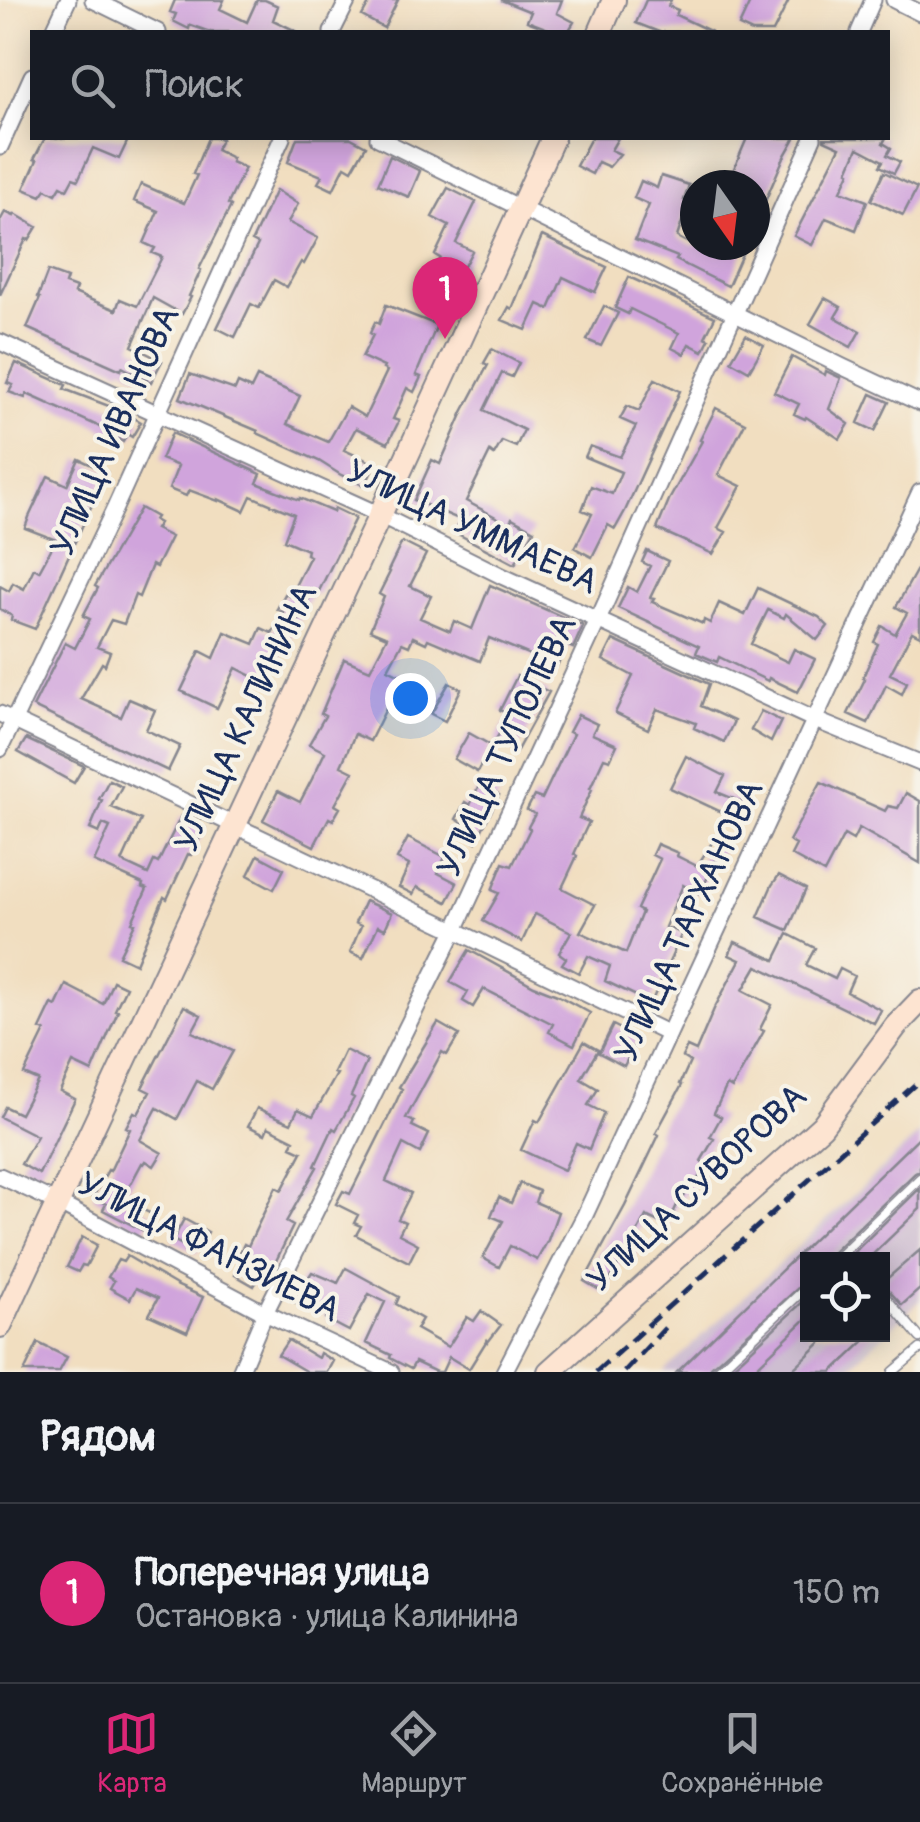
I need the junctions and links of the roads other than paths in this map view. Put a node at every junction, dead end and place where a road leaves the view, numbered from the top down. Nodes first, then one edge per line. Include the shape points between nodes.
1 (68, 0) edge
2 (93, 0) edge
3 (348, 0) edge
4 (614, 0) edge
5 (873, 0) edge
6 (894, 0) edge
7 (920, 13) edge
8 (54, 30) edge
9 (154, 30) edge
10 (333, 30) edge
11 (601, 30) edge
12 (860, 30) edge
13 (30, 80) edge
14 (281, 140) edge
15 (382, 140) edge
16 (552, 140) edge
17 (812, 140) edge
18 (0, 147) edge
19 (522, 208) junction
20 (736, 313) junction
21 (0, 342) edge
22 (920, 402) edge
23 (156, 412) junction
24 (920, 492) edge
25 (380, 514) junction
26 (598, 620) junction
27 (7, 717) edge
28 (815, 720) junction
29 (0, 749) edge
30 (920, 763) edge
31 (234, 826) junction
32 (455, 930) junction
33 (920, 1001) edge
34 (669, 1034) junction
35 (0, 1176) edge
36 (920, 1178) edge
37 (58, 1203) junction
38 (843, 1252) edge
39 (800, 1293) edge
40 (890, 1302) edge
41 (265, 1313) junction
42 (0, 1326) edge
43 (920, 1338) edge
44 (920, 1349) edge
45 (240, 1372) edge
46 (391, 1372) edge
47 (504, 1372) edge
48 (549, 1372) edge
49 (716, 1372) edge
50 (893, 1372) edge

1 - 8 street
2 - 9 street
3 - 10 street
4 - 11 street
5 - 12 street
6 - 7 street
13 - 18 street
14 - 23 street, УЛИЦА ИВАНОВА
15 - 19 street
16 - 19 street, УЛИЦА КАЛИНИНА
17 - 20 street, УЛИЦА ТУПОЛЕВА
19 - 20 street
19 - 25 street, УЛИЦА КАЛИНИНА
20 - 22 street
20 - 26 street, УЛИЦА ТУПОЛЕВА
21 - 23 street, УЛИЦА УММАЕВА
23 - 25 street, УЛИЦА УММАЕВА
23 - 27 street, УЛИЦА ИВАНОВА via 116,508
24 - 28 street, УЛИЦА ТАРХАНОВА
25 - 26 street, УЛИЦА УММАЕВА
25 - 31 street, УЛИЦА КАЛИНИНА
26 - 28 street, УЛИЦА УММАЕВА
26 - 32 street, УЛИЦА ТУПОЛЕВА
27 - 29 street, УЛИЦА ИВАНОВА
27 - 31 street
28 - 30 street, УЛИЦА УММАЕВА
28 - 34 street, УЛИЦА ТАРХАНОВА
31 - 32 street
31 - 37 street, УЛИЦА КАЛИНИНА
32 - 34 street
32 - 41 street, УЛИЦА ТУПОЛЕВА
33 - 48 street, УЛИЦА СУВОРОВА via 822,1126
34 - 47 street, УЛИЦА ТАРХАНОВА
35 - 37 street, УЛИЦА ФАНЗИЕВА
36 - 38 lane
37 - 41 street, УЛИЦА ФАНЗИЕВА
37 - 42 street, УЛИЦА КАЛИНИНА
39 - 49 lane
40 - 43 lane
41 - 45 street, УЛИЦА ТУПОЛЕВА
41 - 46 street, УЛИЦА ФАНЗИЕВА
44 - 50 lane

